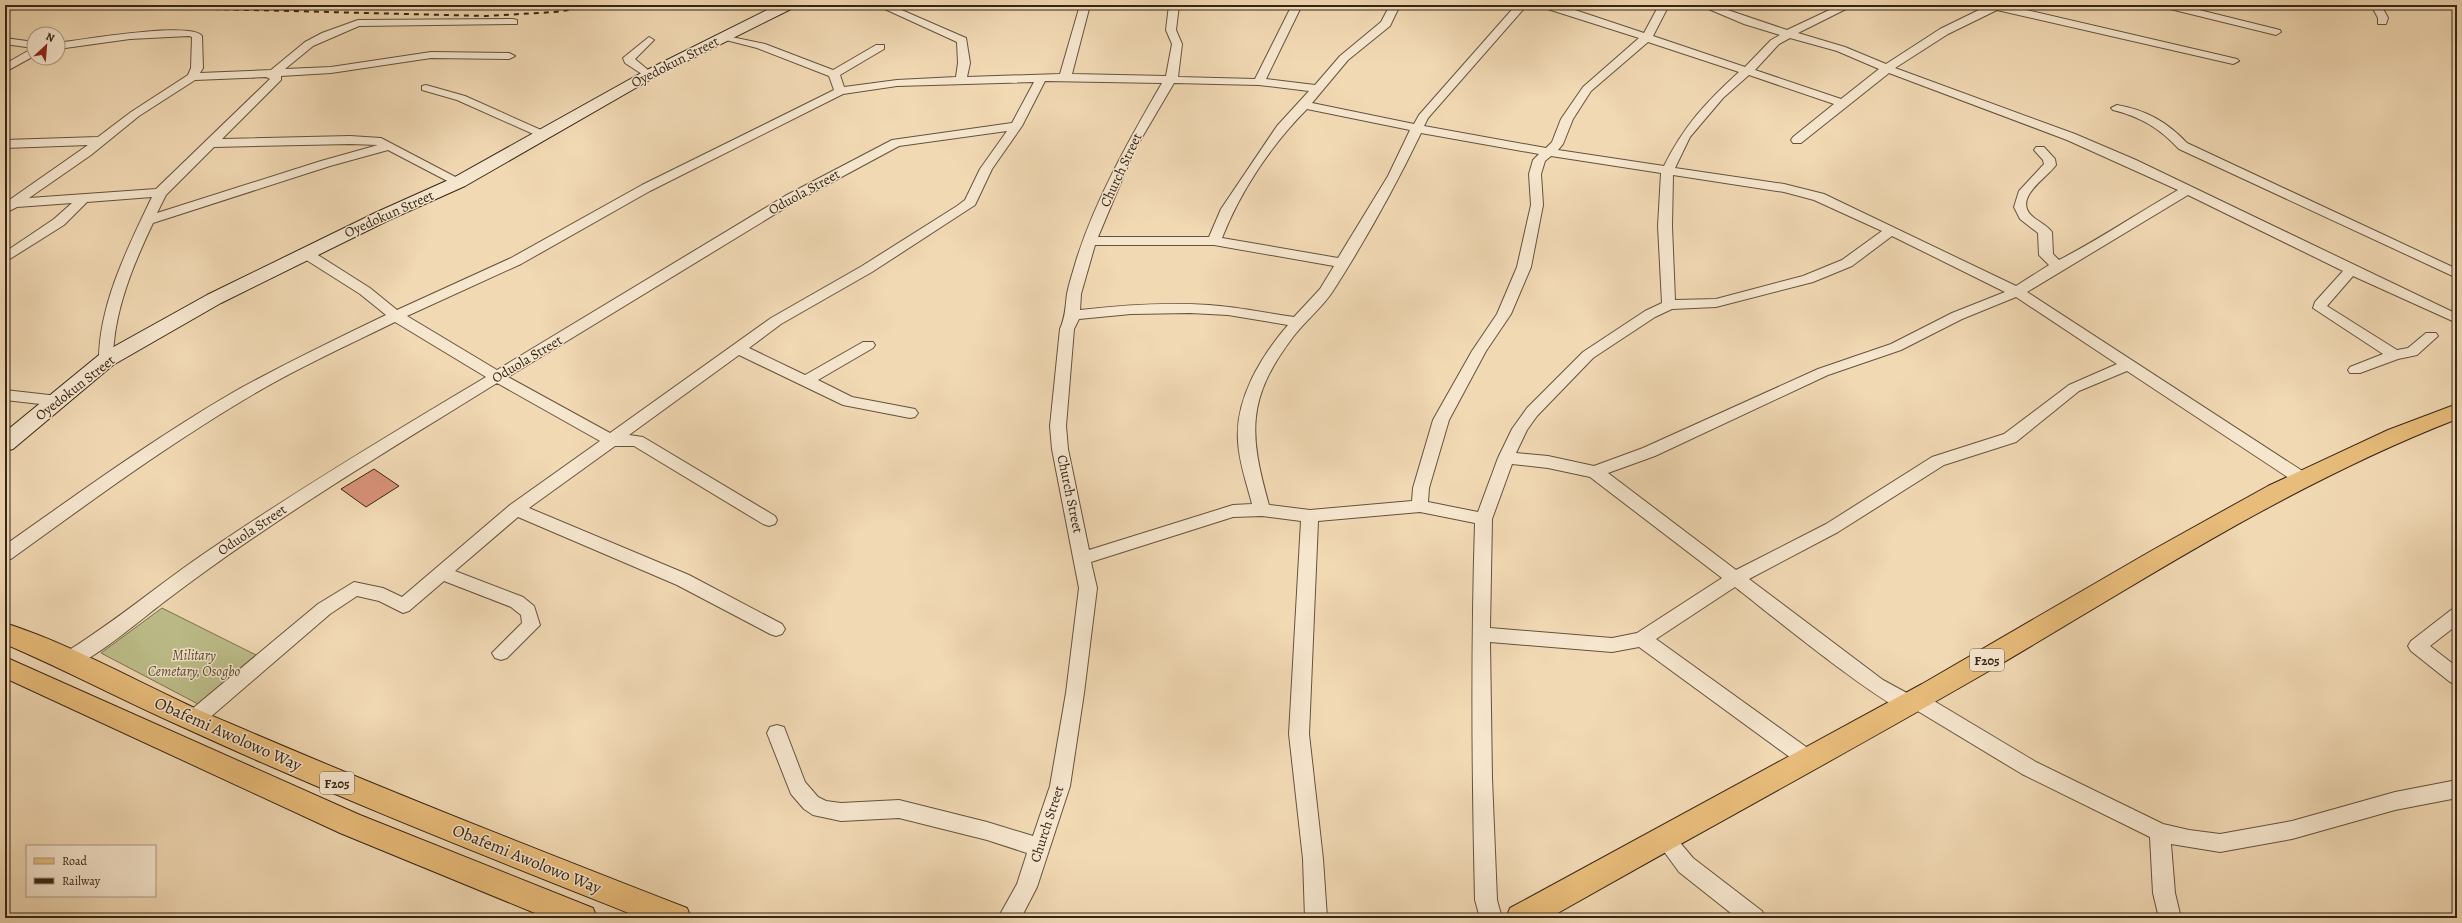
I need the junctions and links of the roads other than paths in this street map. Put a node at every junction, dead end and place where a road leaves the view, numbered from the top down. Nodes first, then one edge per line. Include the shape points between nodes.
1 (788, 5) edge
2 (881, 5) edge
3 (1085, 5) edge
4 (1174, 5) edge
5 (1298, 5) edge
6 (1395, 5) edge
7 (1522, 5) edge
8 (1540, 5) edge
9 (1664, 5) edge
10 (1704, 5) edge
11 (1848, 5) edge
12 (1995, 5) edge
13 (2166, 5) edge
14 (2376, 5) edge
15 (1560, 7) edge
16 (513, 22) dead end
17 (2382, 22) dead end
18 (2276, 32) dead end
19 (1789, 35) junction
20 (726, 37) junction
21 (1647, 37) junction
22 (649, 40) dead end
23 (5, 41) edge
24 (26, 44) edge
25 (66, 45) edge
26 (880, 47) dead end
27 (26, 56) edge
28 (509, 56) dead end
29 (5, 58) edge
30 (21, 59) junction
31 (2233, 61) dead end
32 (5, 69) edge
33 (1888, 69) junction
34 (1747, 72) junction
35 (834, 74) junction
36 (271, 75) junction
37 (648, 75) junction
38 (192, 77) junction
39 (1065, 77) junction
40 (1041, 78) junction
41 (1169, 81) junction
42 (961, 82) junction
43 (1259, 82) junction
44 (426, 88) dead end
45 (1316, 89) junction
46 (840, 91) junction
47 (1842, 103) junction
48 (1304, 105) junction
49 (2117, 108) dead end
50 (1016, 126) junction
51 (1419, 129) junction
52 (544, 134) junction
53 (1797, 140) dead end
54 (99, 141) junction
55 (212, 142) junction
56 (5, 144) edge
57 (390, 146) junction
58 (2040, 150) dead end
59 (1549, 152) junction
60 (1667, 171) junction
61 (459, 182) junction
62 (2188, 190) junction
63 (160, 193) junction
64 (84, 199) junction
65 (8, 205) edge
66 (146, 221) junction
67 (1891, 231) junction
68 (1214, 241) junction
69 (1090, 242) junction
70 (306, 253) junction
71 (5, 258) edge
72 (1341, 263) junction
73 (2058, 266) junction
74 (2351, 270) junction
75 (2457, 274) edge
76 (2017, 292) junction
77 (1669, 305) junction
78 (1073, 315) junction
79 (396, 316) junction
80 (2457, 319) edge
81 (1297, 322) junction
82 (2431, 336) dead end
83 (868, 345) dead end
84 (739, 349) junction
85 (2395, 355) junction
86 (106, 360) junction
87 (2129, 365) junction
88 (2356, 370) dead end
89 (497, 377) junction
90 (807, 380) junction
91 (5, 395) edge
92 (58, 401) junction
93 (2457, 411) edge
94 (910, 413) dead end
95 (2457, 419) edge
96 (611, 440) junction
97 (5, 444) edge
98 (1506, 458) junction
99 (1595, 472) junction
100 (2301, 478) junction
101 (1420, 506) junction
102 (516, 509) junction
103 (1262, 510) junction
104 (1310, 516) junction
105 (1484, 519) junction
106 (769, 520) dead end
107 (5, 554) edge
108 (1083, 558) junction
109 (441, 573) junction
110 (1734, 579) junction
111 (2100, 599) junction
112 (2457, 615) edge
113 (776, 629) dead end
114 (5, 633) edge
115 (1482, 634) junction
116 (1642, 638) junction
117 (501, 653) dead end
118 (68, 660) junction
119 (5, 667) edge
120 (2457, 677) edge
121 (1916, 704) junction
122 (193, 720) junction
123 (777, 733) dead end
124 (1809, 760) junction
125 (2457, 789) edge
126 (2160, 832) junction
127 (1670, 846) junction
128 (1038, 848) junction
129 (582, 918) edge
130 (676, 918) edge
131 (1009, 918) edge
132 (1316, 918) edge
133 (1491, 918) edge
134 (1521, 918) edge
135 (1545, 918) edge
136 (1754, 918) edge
137 (2170, 918) edge

1 - 20 street, Oyedokun Street
2 - 42 street via 962,40 964,63
3 - 39 street
4 - 41 street, Church Street via 1171,30 1177,44 1176,64
5 - 43 street
6 - 45 street via 1386,24 1344,58
7 - 51 street via 1423,117
8 - 15 street
9 - 21 street
10 - 19 street
11 - 19 street via 1824,11
12 - 31 street
12 - 33 street via 1952,27
13 - 18 street
14 - 17 street via 2383,18
15 - 21 street
16 - 36 street via 358,22 309,44
19 - 33 street via 1841,49
19 - 34 street via 1775,42
20 - 35 street via 761,46
20 - 37 street, Oyedokun Street
21 - 34 street
21 - 59 street via 1587,88 1567,119 1557,144
22 - 37 street via 629,58 629,61
23 - 24 street
25 - 38 street via 130,36 191,33 197,36 197,68
26 - 35 street
27 - 30 street
28 - 36 street via 431,55 331,70
29 - 30 street
30 - 32 street
33 - 47 street
33 - 62 street via 2071,137
34 - 47 street
34 - 60 street via 1719,96 1689,132
35 - 46 street
36 - 38 street
36 - 55 street via 277,78
37 - 52 street, Oyedokun Street
38 - 54 street
39 - 40 street
39 - 41 street
40 - 42 street
40 - 50 street
41 - 43 street
41 - 69 street, Church Street via 1128,150
42 - 46 street via 897,83
43 - 45 street
44 - 52 street via 461,98
45 - 48 street
46 - 79 street via 646,188 516,261
47 - 53 street
48 - 51 street
48 - 68 street via 1283,126 1227,209
49 - 75 street via 2154,119 2166,127 2184,146
50 - 84 street via 986,169 970,202 962,209 867,269 776,321
50 - 89 street, Oduola Street via 907,140 885,148 790,198
51 - 59 street
51 - 72 street via 1394,176
52 - 61 street, Oyedokun Street
54 - 56 street
54 - 65 street
55 - 57 street via 350,140 381,142
55 - 63 street
57 - 61 street
57 - 66 street via 336,158
58 - 73 street via 2049,159 2050,165 2025,192 2020,207 2023,214 2045,232 2046,255
59 - 60 street
59 - 101 street via 1539,160 1534,174 1537,205 1524,267 1504,314 1441,420 1421,488
60 - 67 street via 1800,191 1842,207
60 - 77 street via 1664,226
61 - 70 street, Oyedokun Street
62 - 73 street via 2131,222 2098,245
62 - 74 street
63 - 64 street
63 - 66 street
64 - 65 street
64 - 71 street via 59,222
66 - 86 street via 130,257 116,299 106,336
67 - 76 street
67 - 77 street via 1847,262 1808,279 1716,303
68 - 69 street
68 - 72 street
69 - 78 street, Church Street via 1074,294
70 - 79 street via 365,291
70 - 86 street, Oyedokun Street via 214,299
72 - 81 street via 1326,291 1314,307
73 - 76 street
74 - 80 street
74 - 85 street via 2320,308
76 - 87 street
76 - 99 street via 1957,316 1896,347 1824,372 1649,452
77 - 98 street via 1618,334 1588,355 1532,412 1520,429
78 - 81 street via 1106,311 1185,309 1228,311
78 - 108 street, Church Street via 1067,329 1058,426 1060,449
79 - 89 street
79 - 107 street via 290,368 196,421
81 - 103 street via 1272,358 1253,395 1246,420 1246,442
82 - 85 street via 2412,352
83 - 90 street
84 - 90 street
84 - 96 street
85 - 88 street
86 - 92 street, Oyedokun Street
87 - 100 street
87 - 110 street via 2074,388 2010,438 1938,461 1832,528
89 - 96 street
89 - 118 street, Oduola Street via 335,475 207,560
90 - 94 street via 848,401
91 - 92 street
92 - 97 street, Oyedokun Street
93 - 100 main road, F205 via 2368,446
95 - 111 main road, F205 via 2375,451 2307,482 2159,571
96 - 102 street
96 - 106 street via 637,441
98 - 99 street via 1548,462
98 - 105 street
99 - 110 street via 1647,509
100 - 111 main road, F205
101 - 104 street
101 - 105 street
102 - 109 street
102 - 113 street via 683,580
103 - 104 street
103 - 108 street via 1233,511
104 - 132 street via 1299,734 1313,860
105 - 115 street
108 - 128 street, Church Street via 1088,588 1075,692 1060,786
109 - 117 street via 518,602 525,607 530,614 530,625
109 - 122 street via 403,606 383,594 354,589 324,609
110 - 116 street
110 - 121 street via 1876,685
111 - 121 main road, F205
112 - 120 street via 2417,646
114 - 118 main road, Obafemi Awolowo Way / F205
115 - 116 street via 1612,645
115 - 133 street via 1485,885
116 - 124 street
118 - 122 main road, Obafemi Awolowo Way / F205
119 - 129 main road, F205 via 350,824
121 - 124 main road, F205
121 - 126 street via 2029,768
121 - 127 main road, F205
122 - 130 main road, Obafemi Awolowo Way / F205 via 366,795
123 - 128 street via 795,786 811,803 824,810 843,813 895,808 1005,834
124 - 134 main road, F205
125 - 126 street via 2395,801 2292,830 2220,843
126 - 137 street via 2164,892
127 - 135 main road, F205
127 - 136 street via 1686,865
128 - 131 street, Church Street via 1026,887

